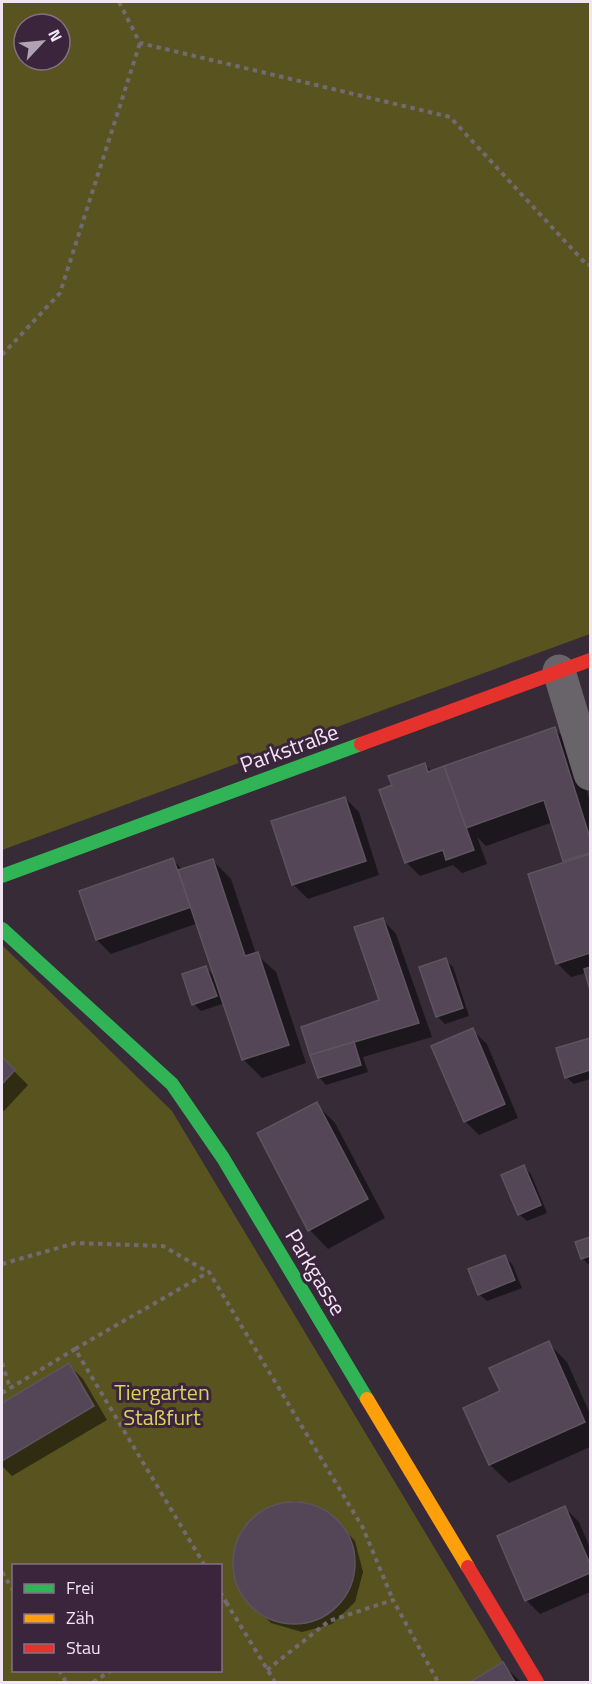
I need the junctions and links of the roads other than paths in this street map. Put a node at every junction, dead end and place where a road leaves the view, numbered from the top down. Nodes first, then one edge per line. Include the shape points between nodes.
1 (591, 660) edge
2 (559, 671) junction
3 (591, 774) edge
4 (2, 876) edge
5 (2, 928) edge
6 (537, 1683) edge

1 - 2 street, Parkstraße
2 - 3 street
2 - 4 street, Parkstraße
5 - 6 street, Parkgasse via 172,1084 223,1158

